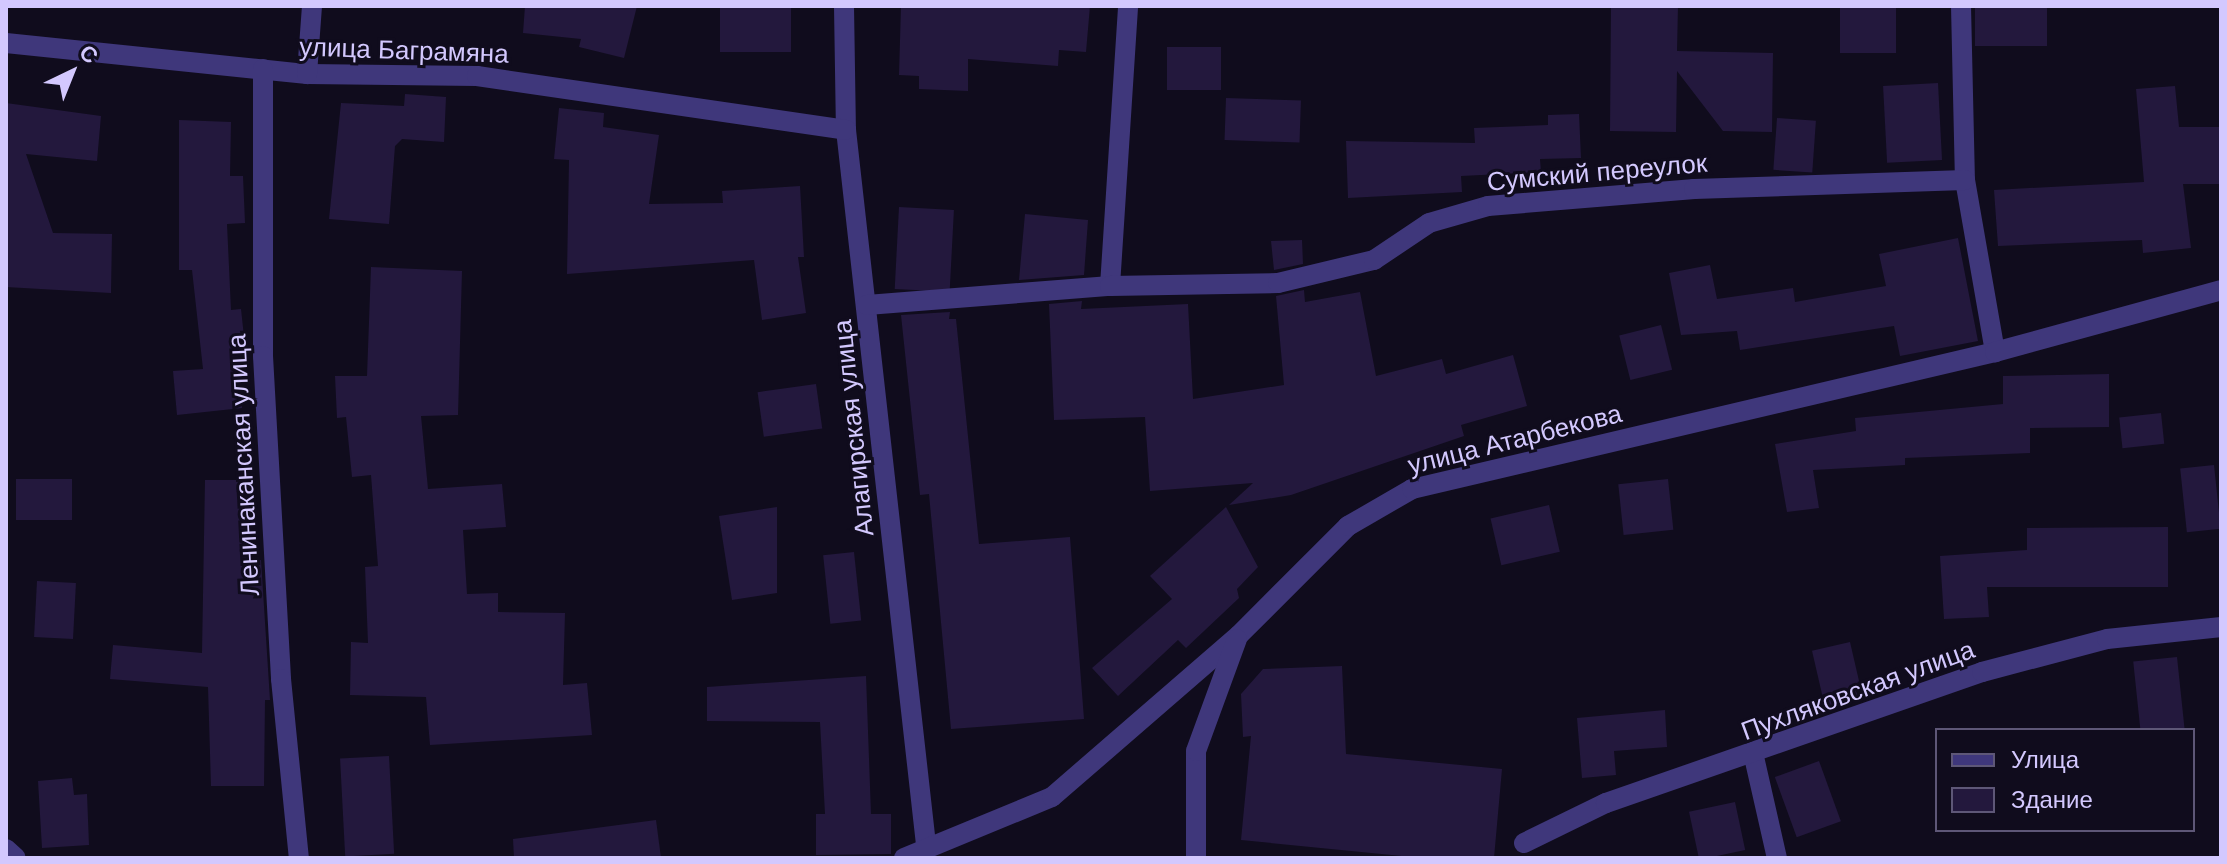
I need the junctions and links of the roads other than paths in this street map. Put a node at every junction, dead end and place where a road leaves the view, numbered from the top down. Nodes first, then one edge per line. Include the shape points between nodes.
1 (312, 6) edge
2 (844, 6) edge
3 (1128, 6) edge
4 (1961, 6) edge
5 (6, 43) edge
6 (263, 69) junction
7 (307, 74) junction
8 (846, 130) junction
9 (1965, 180) junction
10 (1110, 286) junction
11 (2221, 290) edge
12 (867, 305) junction
13 (1995, 352) junction
14 (2221, 627) edge
15 (1239, 635) junction
16 (1754, 757) junction
17 (1524, 843) dead end
18 (926, 844) junction
19 (6, 849) edge
20 (16, 858) edge
21 (299, 858) edge
22 (904, 858) edge
23 (1196, 858) edge
24 (1777, 858) edge

1 - 7 street
2 - 8 street, Алагирская улица
3 - 10 street
4 - 9 street
5 - 6 street, улица Баграмяна
6 - 7 street, улица Баграмяна
6 - 21 street, Ленинаканская улица via 263,356 281,679
7 - 8 street, улица Баграмяна via 477,76
8 - 12 street, Алагирская улица
9 - 10 street, Сумский переулок via 1694,189 1488,206 1429,223 1374,260 1278,283
9 - 13 street
10 - 12 street, Сумский переулок
11 - 13 street, улица Атарбекова
12 - 18 street, Алагирская улица
13 - 15 street, улица Атарбекова via 1412,489 1348,526
14 - 16 street, Пухляковская улица via 2107,639 1982,672
15 - 18 street, улица Атарбекова via 1052,797
15 - 23 street via 1196,751
16 - 17 street, Пухляковская улица via 1606,803
16 - 24 street
18 - 22 street, улица Атарбекова
19 - 20 street

